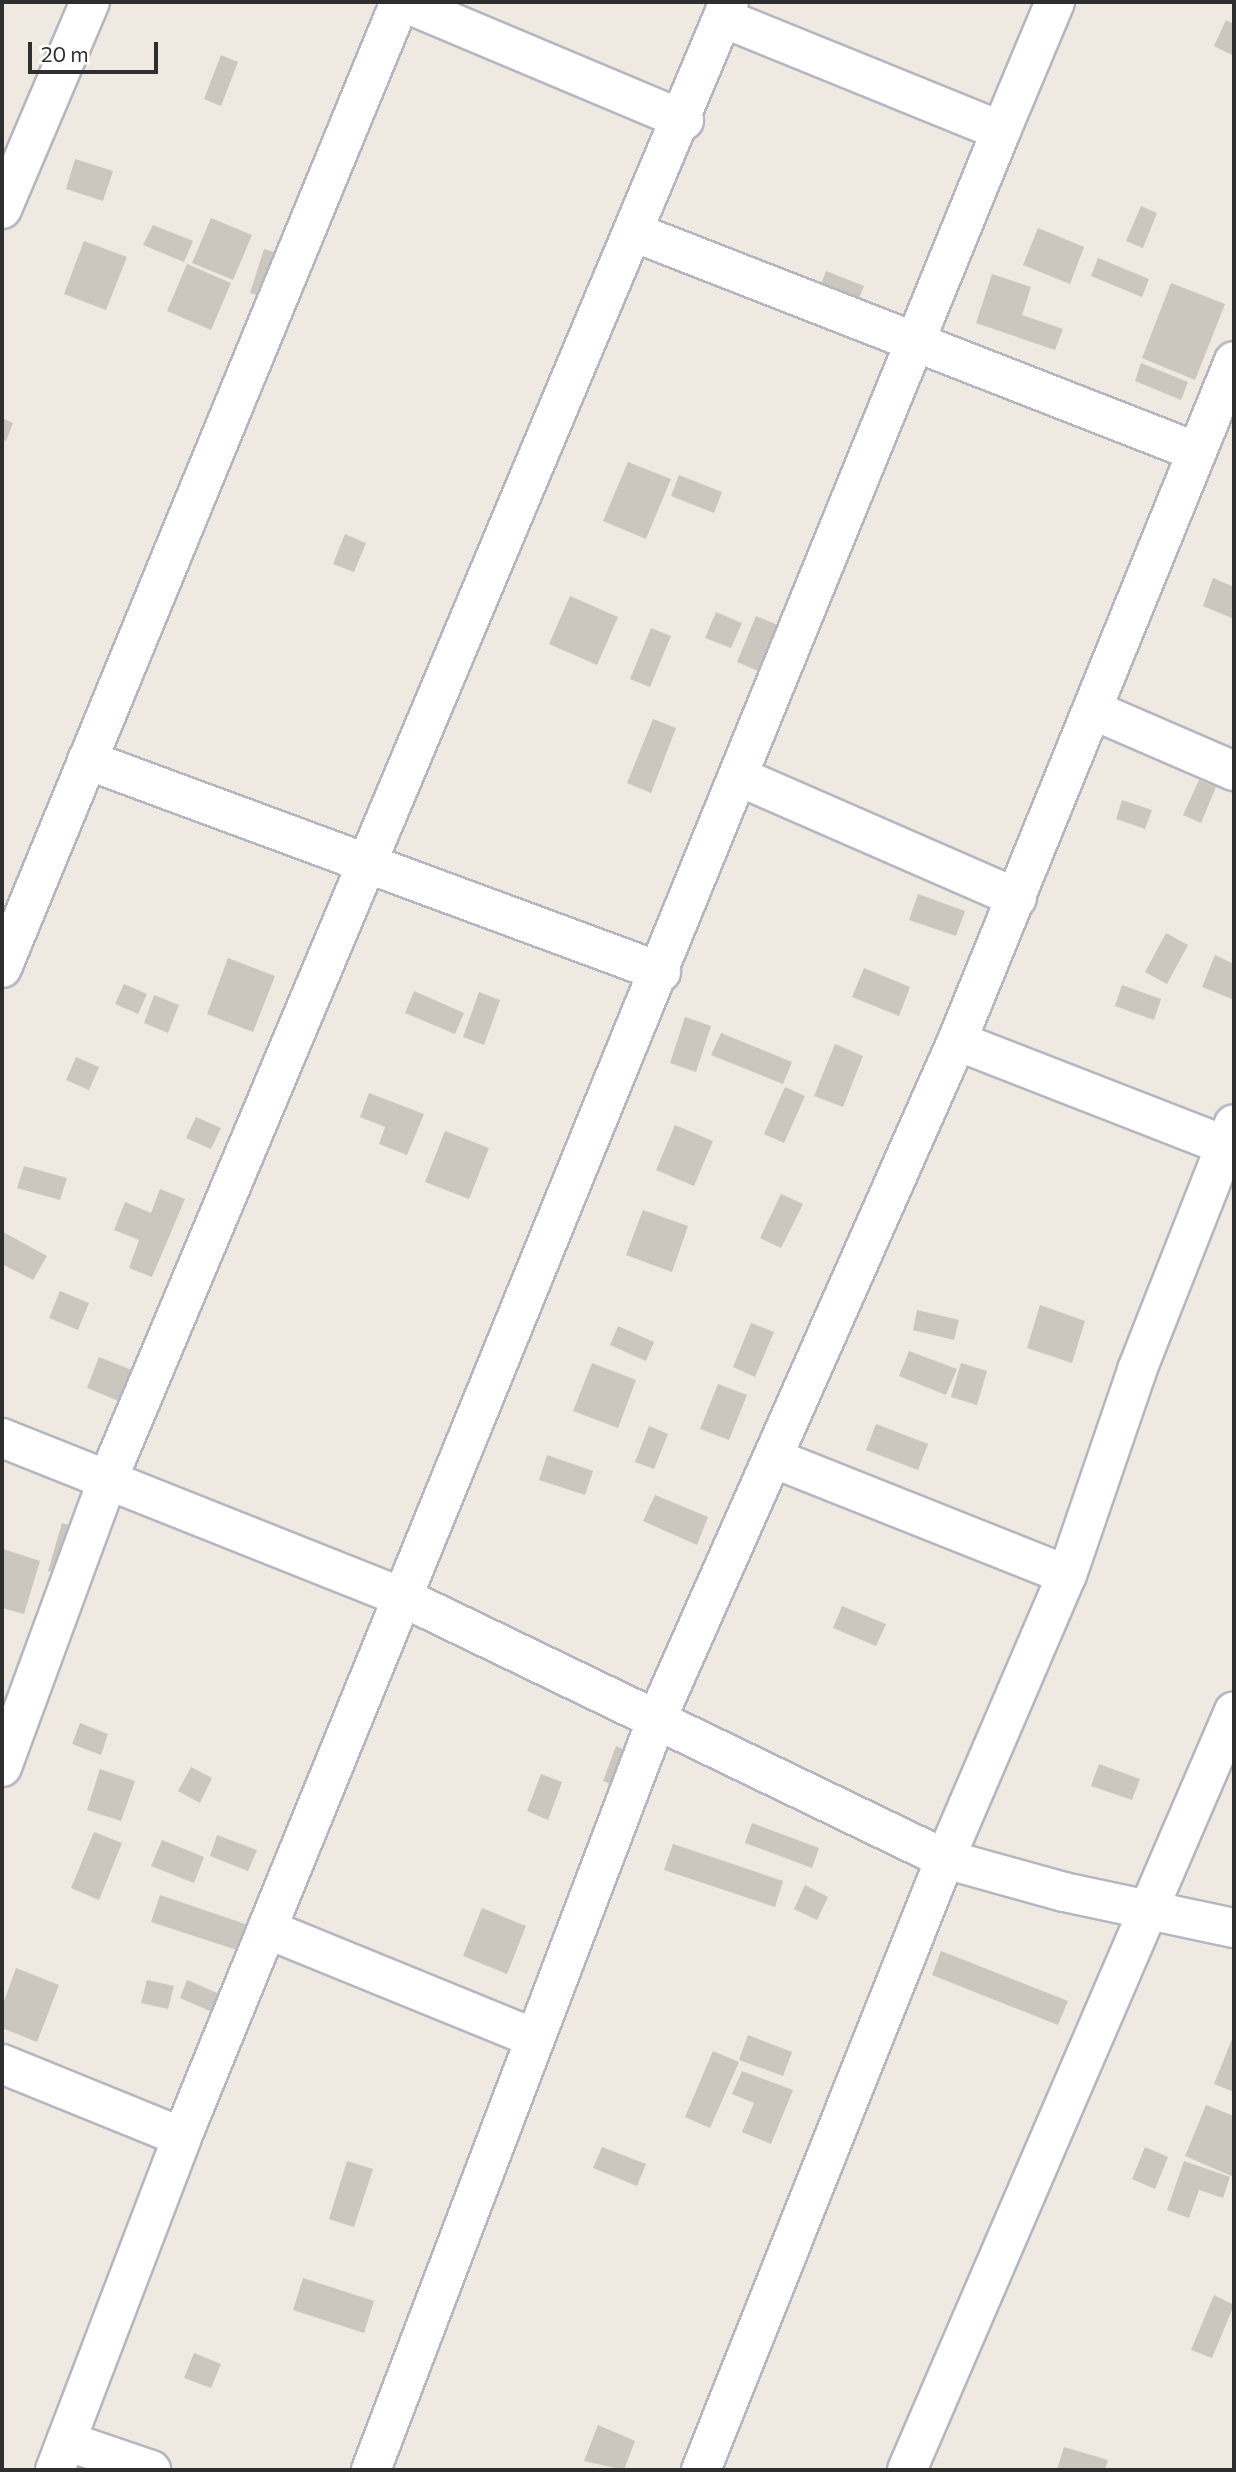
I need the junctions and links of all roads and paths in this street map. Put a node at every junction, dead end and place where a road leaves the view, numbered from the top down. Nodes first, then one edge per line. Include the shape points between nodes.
1 (90, 2) edge
2 (402, 2) edge
3 (1055, 2) edge
4 (726, 10) edge
5 (684, 120) junction
6 (1001, 131) junction
7 (2, 209) edge
8 (636, 233) junction
9 (917, 339) junction
10 (1233, 368) edge
11 (1197, 452) junction
12 (1093, 710) junction
13 (87, 760) junction
14 (1234, 771) edge
15 (742, 778) junction
16 (368, 866) junction
17 (1017, 898) junction
18 (2, 968) edge
19 (661, 972) junction
20 (957, 1041) junction
21 (1231, 1139) edge
22 (2, 1438) edge
23 (773, 1458) junction
24 (107, 1481) junction
25 (1067, 1575) junction
26 (404, 1598) junction
27 (1234, 1711) edge
28 (658, 1716) junction
29 (2, 1767) edge
30 (945, 1858) junction
31 (1151, 1907) junction
32 (1234, 1928) edge
33 (267, 1929) junction
34 (534, 2038) junction
35 (2, 2064) edge
36 (182, 2137) junction
37 (60, 2455) edge
38 (150, 2470) edge
39 (371, 2470) edge
40 (701, 2470) edge
41 (907, 2470) edge

1 - 7 street
2 - 5 street
2 - 13 street
3 - 6 street
4 - 5 street
4 - 6 street
5 - 8 street
6 - 9 street
8 - 9 street
8 - 16 street
9 - 11 street
9 - 15 street
10 - 11 street
11 - 12 street
12 - 14 street
12 - 17 street
13 - 16 street
13 - 18 street
15 - 17 street
15 - 19 street
16 - 19 street
16 - 24 street
17 - 20 street
19 - 26 street
20 - 21 street
20 - 23 street
21 - 25 street via 1137,1370
22 - 24 street
23 - 25 street
23 - 28 street
24 - 26 street
24 - 29 street
25 - 30 street
26 - 28 street
26 - 33 street
27 - 31 street
28 - 30 street
28 - 34 street
30 - 31 street via 1064,1892
30 - 40 street
31 - 32 street
31 - 41 street
33 - 34 street
33 - 36 street
34 - 39 street
35 - 36 street
36 - 37 street
37 - 38 street

